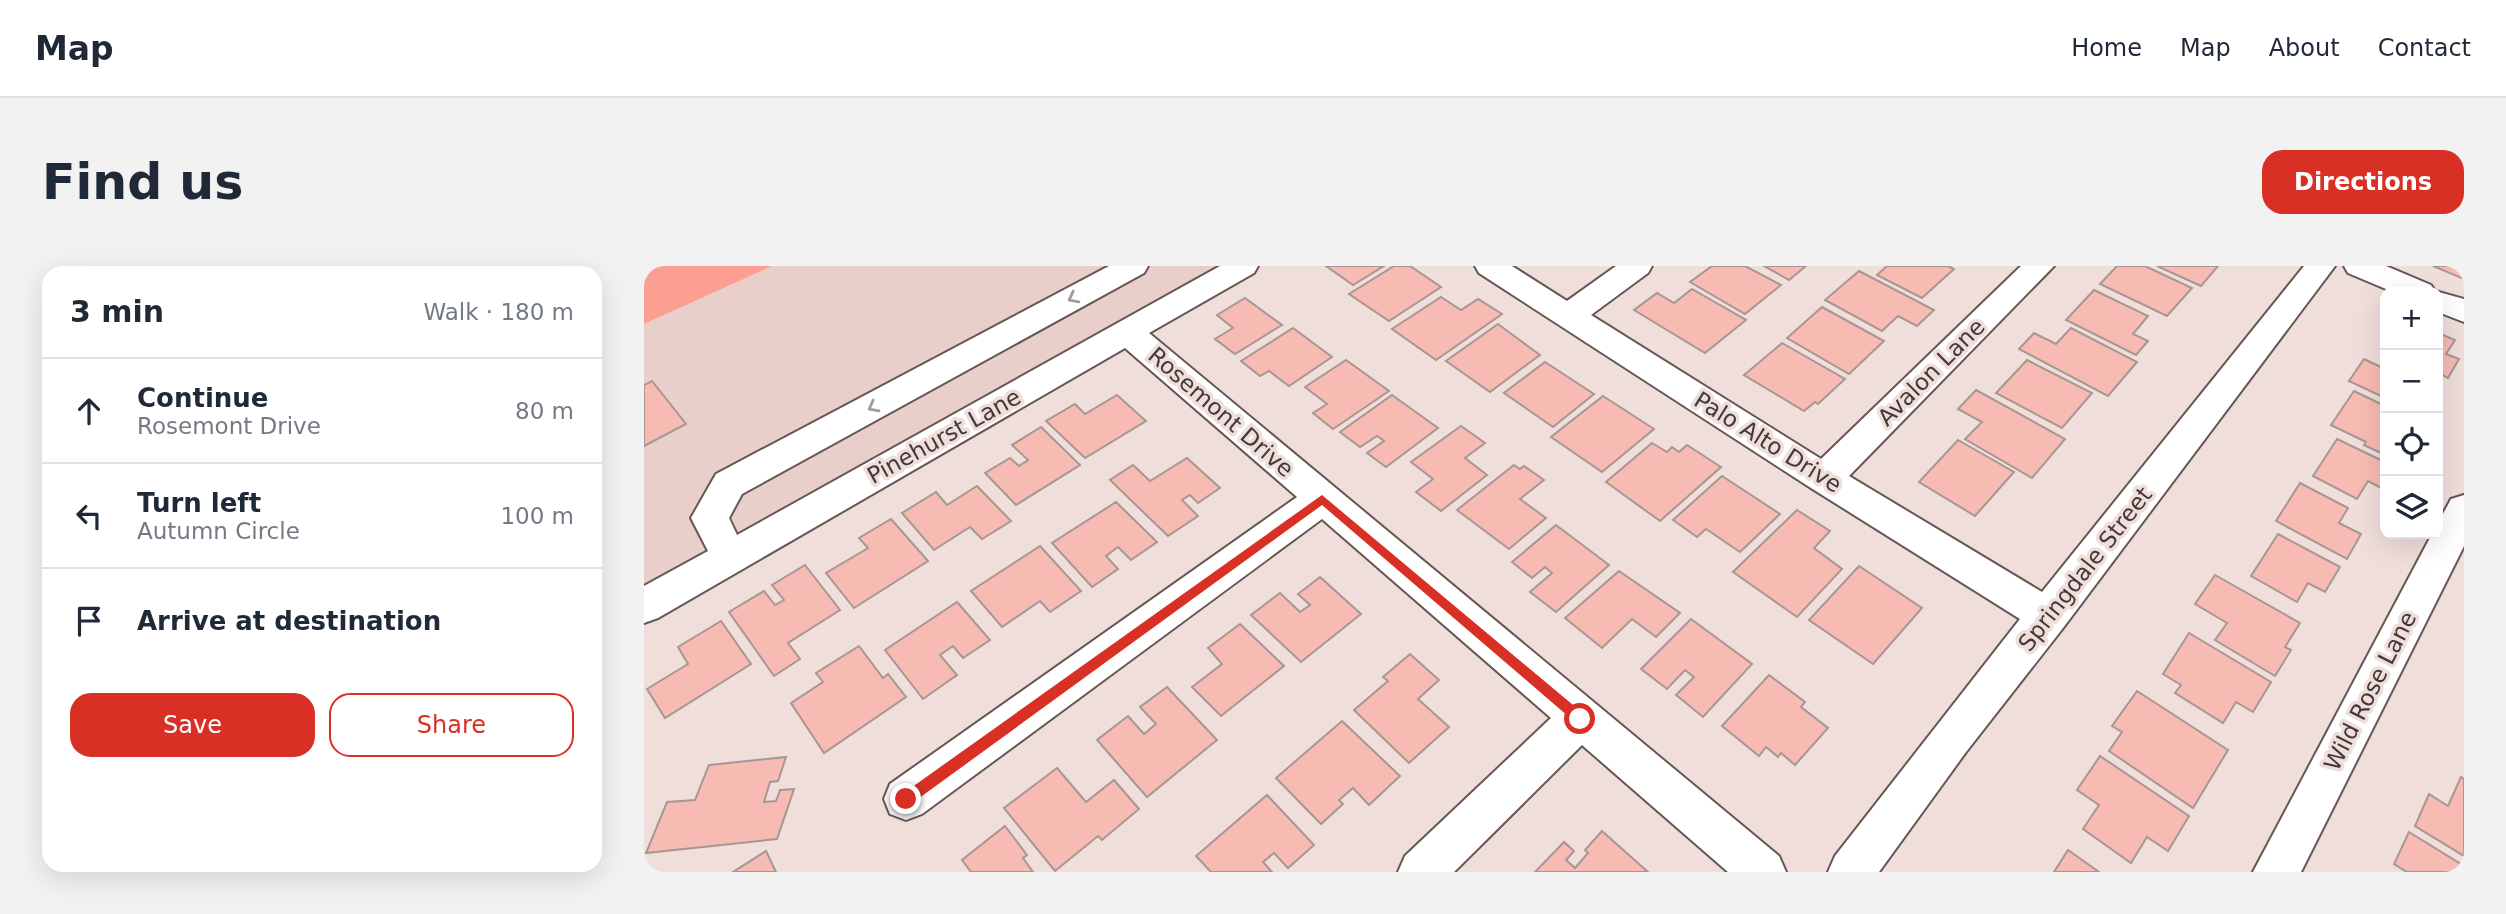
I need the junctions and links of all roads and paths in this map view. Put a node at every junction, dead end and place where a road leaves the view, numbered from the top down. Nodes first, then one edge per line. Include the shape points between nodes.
1 (1133, 266) edge
2 (1243, 266) edge
3 (1490, 266) edge
4 (1637, 266) edge
5 (2039, 266) edge
6 (2320, 266) edge
7 (2359, 266) edge
8 (2408, 287) edge
9 (2443, 302) edge
10 (2464, 311) edge
11 (1569, 315) junction
12 (1128, 333) junction
13 (1824, 478) junction
14 (1322, 499) junction
15 (2464, 509) edge
16 (730, 556) junction
17 (644, 606) edge
18 (2049, 616) junction
19 (1580, 719) junction
20 (906, 799) dead end
21 (1421, 872) edge
22 (1763, 872) edge
23 (1851, 872) edge
24 (2276, 872) edge

1 -> 16 street via 729,484 710,518
2 - 12 street, Pinehurst Lane
3 - 11 street, Palo Alto Drive
4 - 11 street
5 - 13 street, Avalon Lane
6 - 18 street, Springdale Street
7 - 8 street
9 - 10 street
11 - 13 street, Palo Alto Drive
12 - 14 street, Rosemont Drive
12 - 16 street, Pinehurst Lane
13 - 18 street, Palo Alto Drive
14 - 19 street, Rosemont Drive
14 - 20 street
15 - 24 street, Wild Rose Lane
16 - 17 street, Pinehurst Lane
18 - 23 street, Springdale Street
19 - 21 street
19 - 22 street, Rosemont Drive

